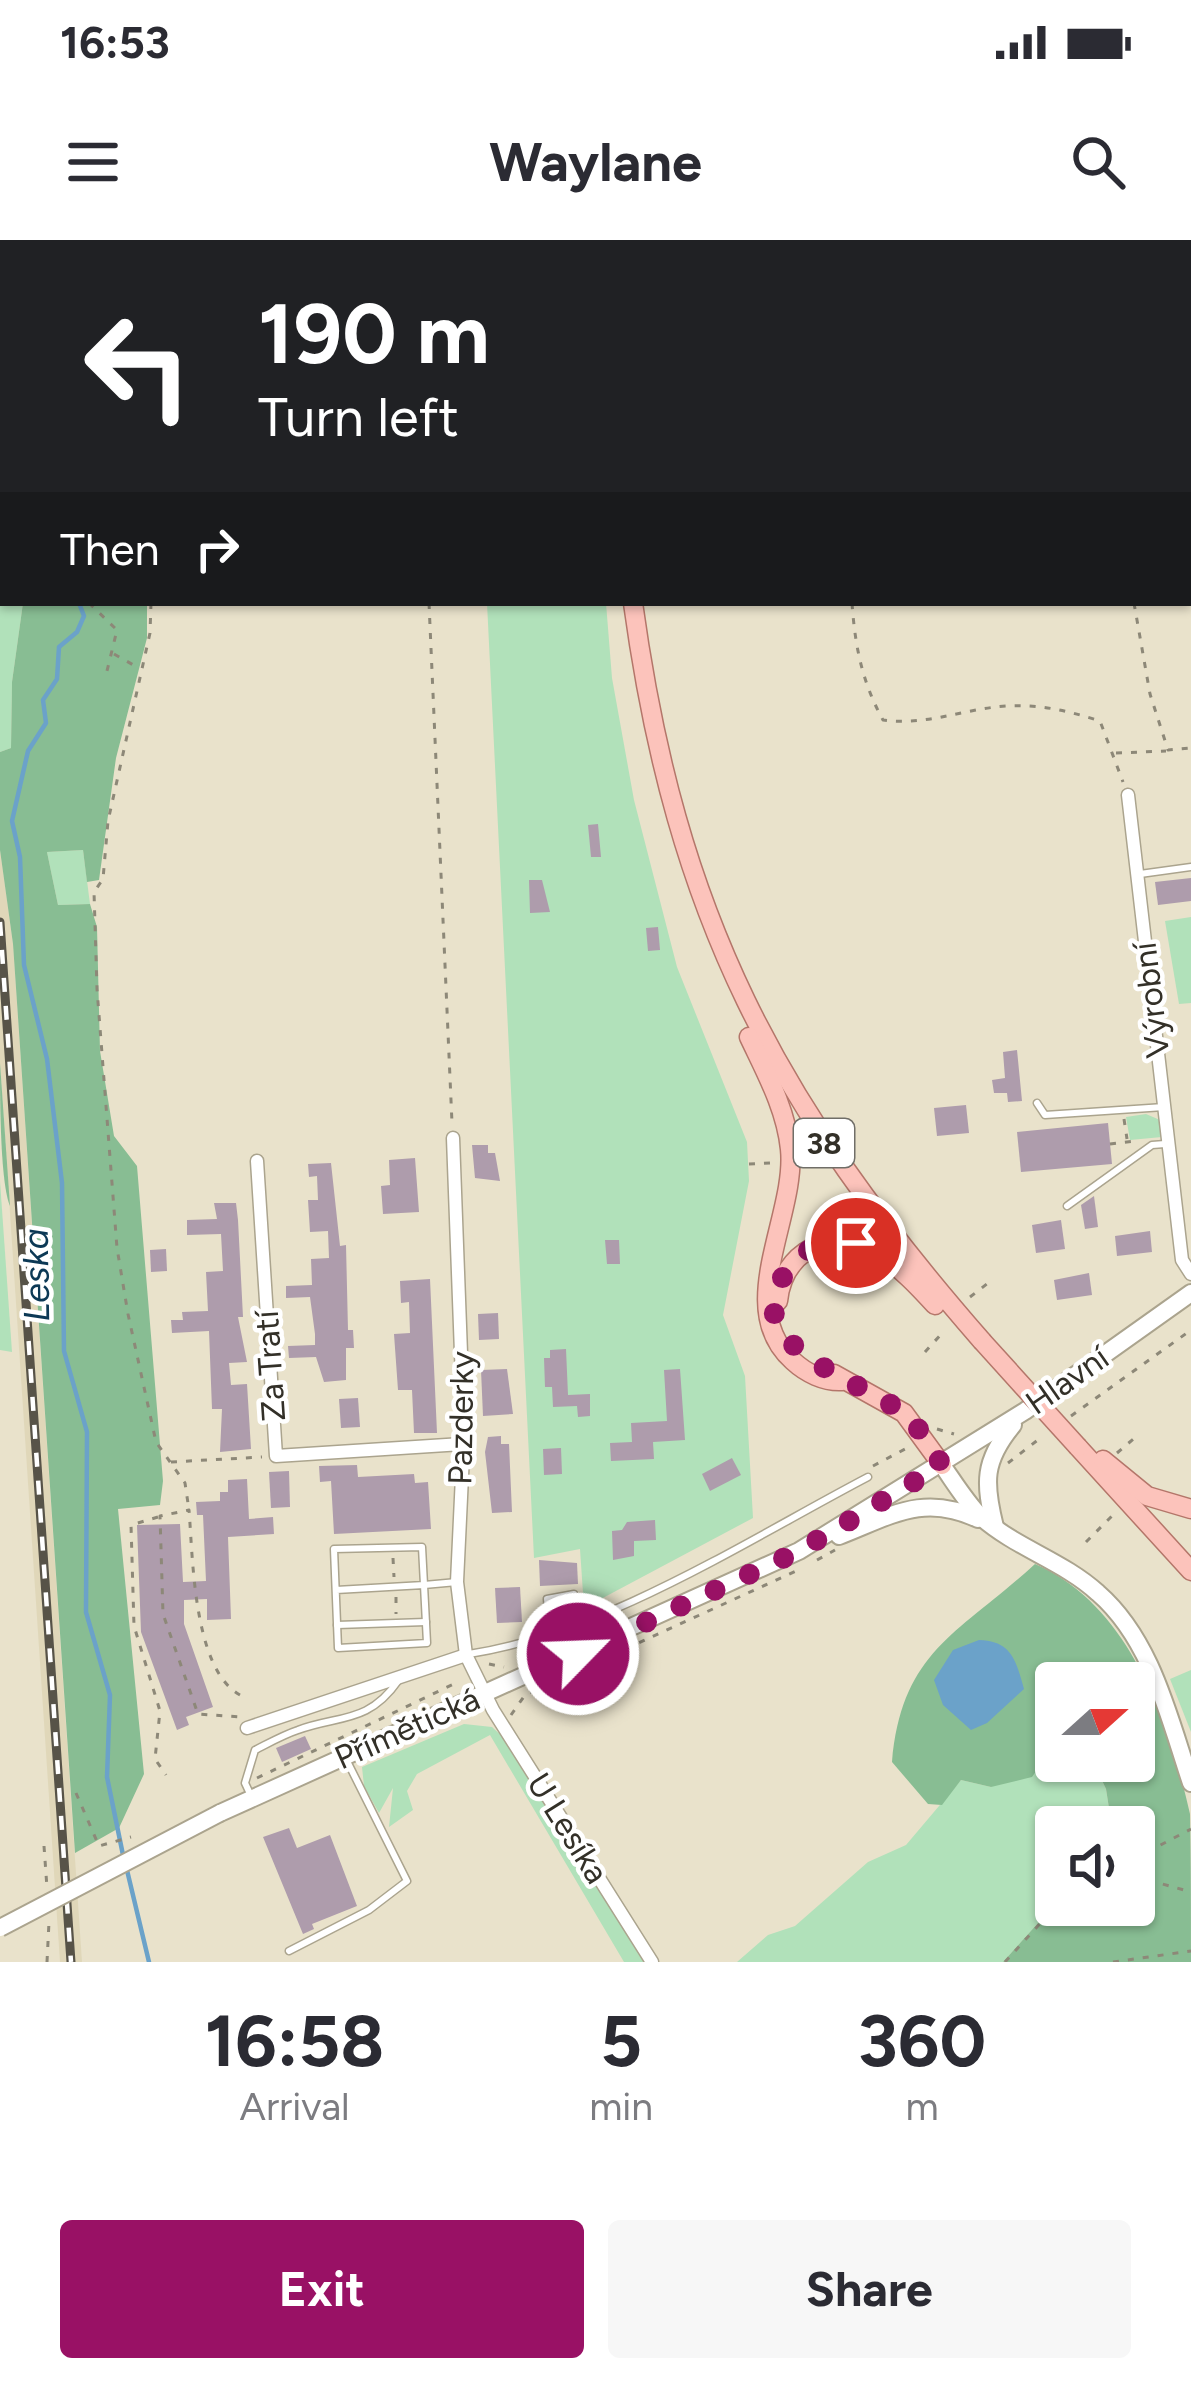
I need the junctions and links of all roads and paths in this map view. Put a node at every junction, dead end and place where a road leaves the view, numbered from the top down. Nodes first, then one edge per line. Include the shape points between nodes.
1 (92, 606) edge
2 (151, 606) edge
3 (429, 606) edge
4 (633, 606) edge
5 (852, 606) edge
6 (1135, 606) edge
7 (112, 653) junction
8 (138, 668) junction
9 (106, 675) dead end
10 (1191, 748) edge
11 (1168, 751) junction
12 (1112, 754) junction
13 (1128, 795) joint
14 (1191, 867) edge
15 (1137, 874) junction
16 (709, 921) junction
17 (1037, 1103) dead end
18 (1164, 1108) junction
19 (1124, 1111) junction
20 (453, 1138) joint
21 (1127, 1142) dead end
22 (1168, 1144) junction
23 (256, 1161) dead end
24 (781, 1162) dead end
25 (749, 1165) dead end
26 (1067, 1206) dead end
27 (1191, 1274) edge
28 (992, 1280) dead end
29 (1191, 1293) edge
30 (970, 1297) dead end
31 (944, 1331) dead end
32 (982, 1341) junction
33 (925, 1352) dead end
34 (842, 1381) junction
35 (1025, 1411) junction
36 (967, 1435) dead end
37 (1138, 1435) dead end
38 (924, 1437) junction
39 (462, 1444) junction
40 (1078, 1448) junction
41 (276, 1456) junction
42 (1113, 1456) dead end
43 (909, 1461) dead end
44 (171, 1462) junction
45 (942, 1465) junction
46 (868, 1477) dead end
47 (858, 1482) junction
48 (1191, 1509) edge
49 (189, 1510) junction
50 (160, 1516) junction
51 (1112, 1516) dead end
52 (995, 1527) junction
53 (1086, 1542) dead end
54 (840, 1548) dead end
55 (799, 1551) junction
56 (393, 1558) dead end
57 (1191, 1571) edge
58 (394, 1579) dead end
59 (457, 1582) junction
60 (424, 1585) junction
61 (336, 1590) junction
62 (574, 1594) dead end
63 (395, 1597) dead end
64 (396, 1616) dead end
65 (426, 1622) junction
66 (337, 1625) junction
67 (550, 1633) junction
68 (466, 1654) junction
69 (400, 1678) junction
70 (460, 1681) dead end
71 (416, 1690) dead end
72 (484, 1693) junction
73 (240, 1695) dead end
74 (410, 1702) junction
75 (510, 1712) dead end
76 (246, 1723) joint
77 (345, 1756) junction
78 (166, 1775) dead end
79 (1191, 1783) edge
80 (249, 1791) junction
81 (76, 1793) dead end
82 (1191, 1828) edge
83 (131, 1837) dead end
84 (1155, 1848) edge
85 (1155, 1882) edge
86 (1191, 1892) edge
87 (1038, 1926) edge
88 (0, 1928) edge
89 (289, 1951) dead end
90 (1191, 1952) edge
91 (652, 1962) edge
92 (1004, 1962) edge
93 (1113, 1962) edge

1 - 7 path via 117,630
2 - 8 path
3 - 20 path
4 - 16 main road, 38 via 652,727
5 - 12 path via 868,693 884,720 1061,708 1100,722
6 - 11 path
7 - 8 path
7 - 9 path
8 - 44 path via 103,878 94,892 97,989 117,1248 156,1442
10 - 11 path
11 - 12 path
12 - 13 path
13 - 15 street, Výrobní
14 - 15 lane
15 - 18 street, Výrobní
16 - 32 main road, 38 via 804,1113
16 - 34 main road via 722,981 777,1098 790,1150 769,1324 798,1366
17 - 19 lane via 1045,1115
18 - 19 lane
18 - 22 street, Výrobní
19 - 21 path
20 - 39 street, Pazderky
22 - 26 lane via 1152,1145
22 - 27 street, Výrobní via 1182,1260
23 - 41 street, Za Tratí
24 - 25 path
28 - 30 path
29 - 35 main road, Hlavní
31 - 33 path
32 - 34 main road via 962,1336 881,1255 856,1243 826,1243 788,1268 778,1317 799,1354
32 - 40 main road, 38, bridge
34 - 38 main road via 904,1414
35 - 45 main road, Hlavní
35 - 52 main road via 987,1464
36 - 38 path via 941,1427
37 - 42 path
38 - 45 main road
39 - 41 street, Za Tratí
39 - 59 street, Pazderky
40 - 48 main road via 1147,1496
40 - 57 main road, 38
41 - 44 path
43 - 47 path via 908,1448
44 - 49 path
45 - 52 main road
45 - 55 main road, Přímětická
46 - 47 lane
47 - 67 lane
49 - 50 path
49 - 73 path via 195,1600 217,1672
50 - 76 path via 166,1633 198,1714
50 - 78 path via 131,1525 134,1626 160,1711 155,1759
51 - 53 path
52 - 55 main road via 948,1506 915,1505
52 - 79 main road via 1063,1564 1125,1623 1159,1689
54 - 75 path via 525,1695
55 - 72 main road, Přímětická
56 - 58 path
59 - 60 lane
59 - 68 street, Pazderky
60 - 61 lane
60 - 61 lane via 422,1547 334,1549
60 - 65 lane
61 - 66 lane
62 - 67 lane via 547,1599
63 - 64 path
65 - 66 lane
65 - 66 lane via 427,1643 338,1648
67 - 68 lane
68 - 69 street
68 - 72 street, Pazderky
69 - 76 street
69 - 80 lane via 369,1709 254,1750
70 - 74 path
71 - 74 path
72 - 77 main road, Přímětická
72 - 91 street, U Lesíka
74 - 80 path
77 - 80 main road, Přímětická
77 - 89 lane via 407,1881
80 - 88 main road, Přímětická, bridge
81 - 83 path via 99,1846
82 - 84 path
85 - 86 path
87 - 92 path
90 - 93 path

